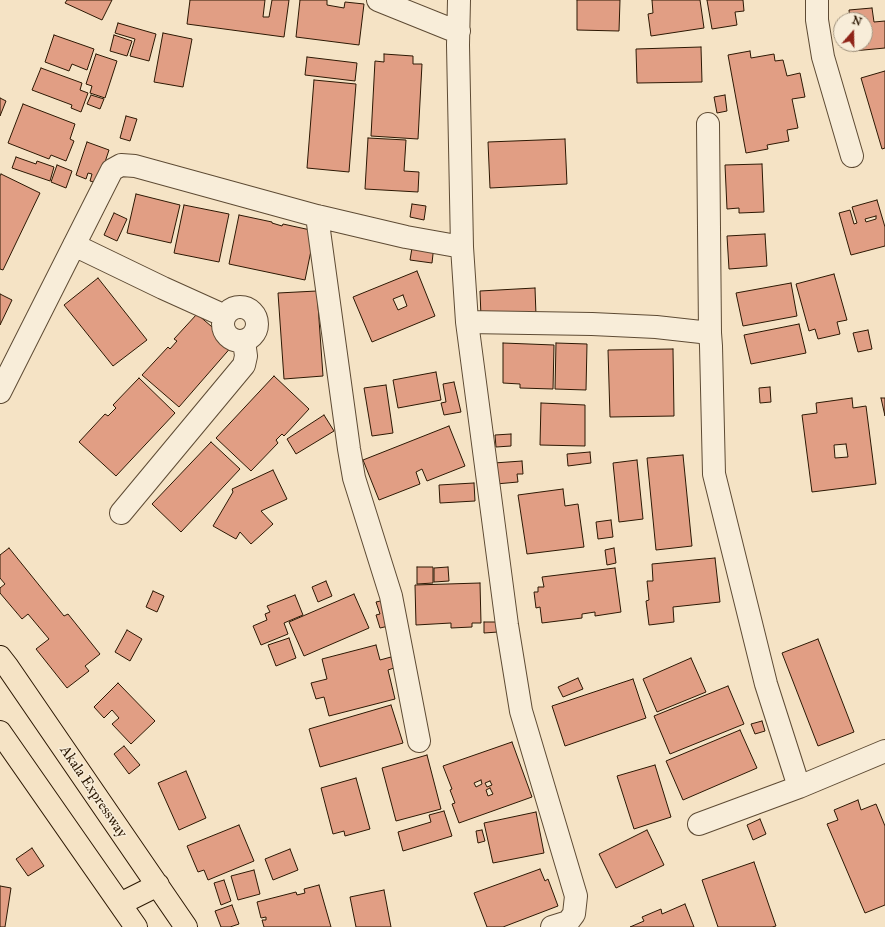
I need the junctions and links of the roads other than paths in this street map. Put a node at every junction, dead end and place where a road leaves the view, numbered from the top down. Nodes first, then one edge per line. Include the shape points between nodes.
1 (378, 0) edge
2 (459, 0) edge
3 (816, 0) edge
4 (459, 31) junction
5 (708, 124) dead end
6 (852, 156) dead end
7 (317, 216) junction
8 (74, 245) junction
9 (462, 247) junction
10 (467, 322) junction
11 (710, 333) junction
12 (0, 392) edge
13 (121, 513) dead end
14 (0, 657) edge
15 (0, 732) edge
16 (419, 742) dead end
17 (885, 751) edge
18 (799, 787) junction
19 (699, 824) dead end
20 (158, 885) junction
21 (120, 904) junction
22 (136, 927) edge
23 (186, 927) edge
24 (552, 927) edge

1 - 4 street
2 - 4 street
3 - 6 street via 823,57
4 - 9 street
5 - 11 street
7 - 8 street via 135,166 122,165 112,170
7 - 9 street
7 - 16 street via 354,478 391,596
8 - 12 street
8 - 13 street via 225,316 225,331 236,341 244,341 244,366
9 - 10 street
10 - 11 street via 592,324
10 - 24 street via 507,625 521,711 576,896 574,914 568,922
11 - 18 street via 714,474 766,684
14 - 20 main road, Akala Expressway
15 - 21 main road
17 - 18 street
18 - 19 street
20 - 21 main road
20 - 23 main road, Akala Expressway
21 - 22 main road

